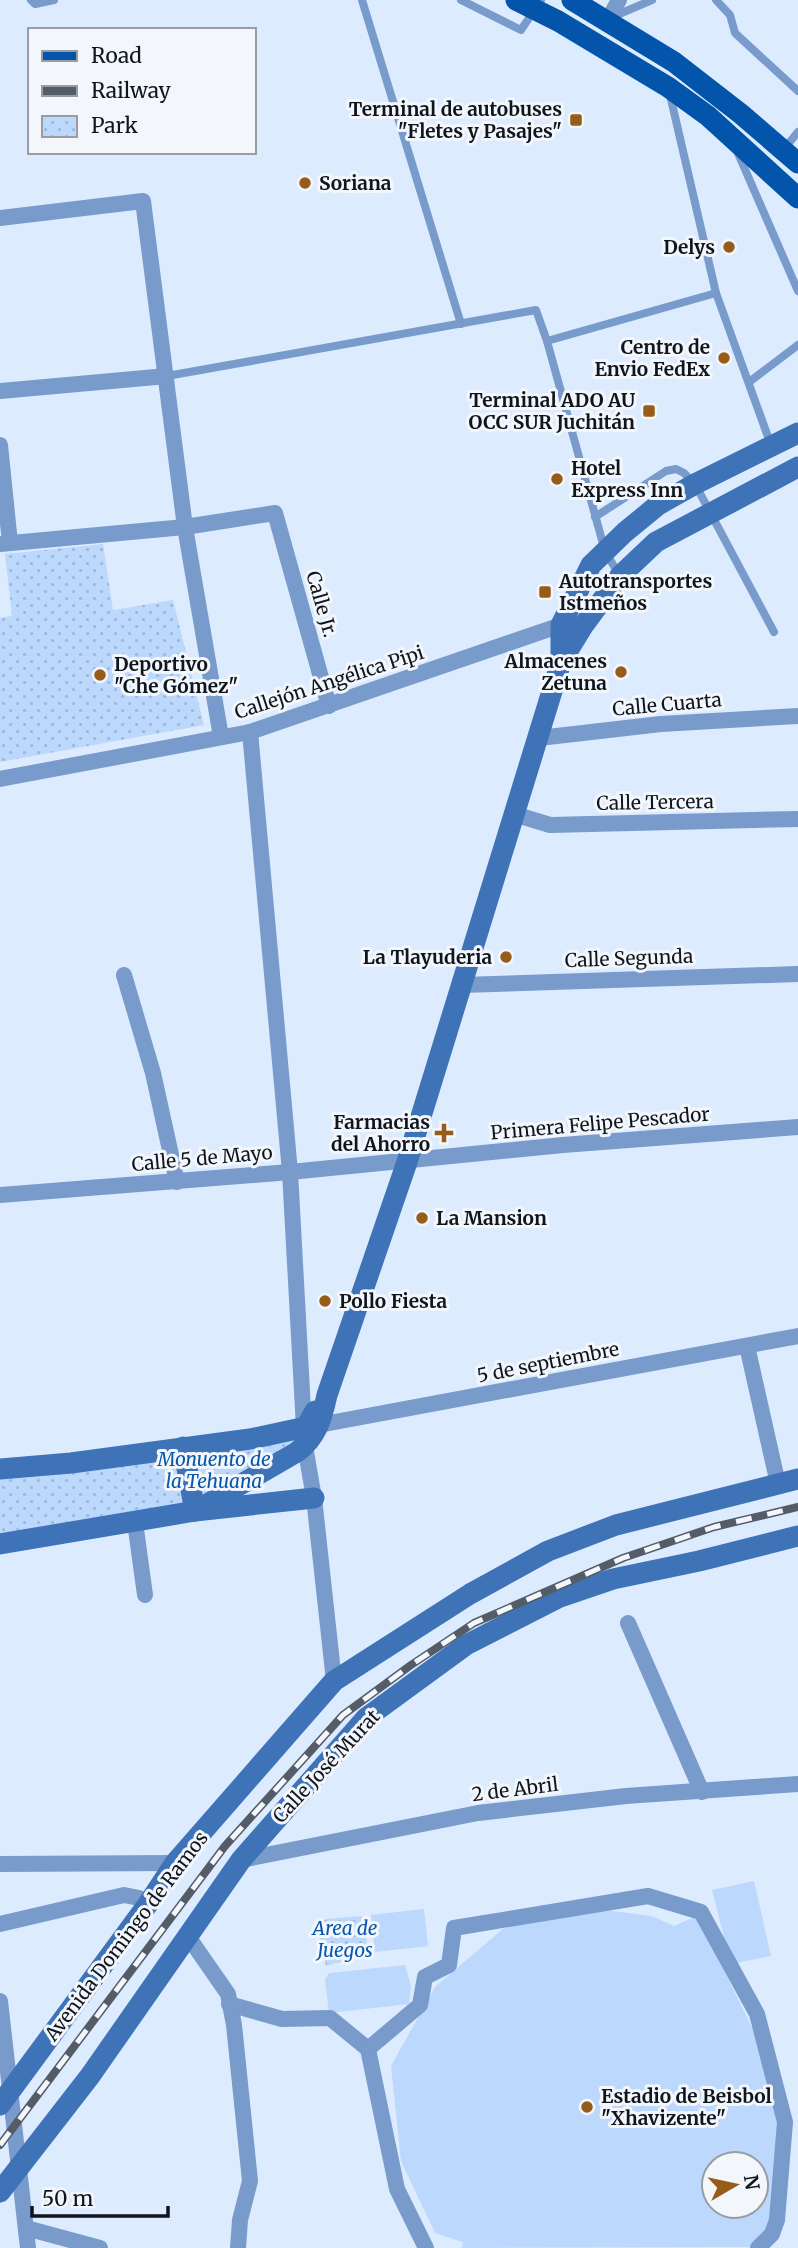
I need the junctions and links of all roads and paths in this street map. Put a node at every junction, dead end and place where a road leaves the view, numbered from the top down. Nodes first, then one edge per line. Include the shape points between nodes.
1 (31, 0) edge
2 (54, 0) edge
3 (362, 0) edge
4 (461, 0) edge
5 (572, 0) edge
6 (620, 0) edge
7 (652, 0) edge
8 (716, 0) edge
9 (530, 3) edge
10 (608, 20) junction
11 (668, 87) junction
12 (798, 91) edge
13 (741, 114) junction
14 (798, 132) edge
15 (730, 136) junction
16 (791, 156) edge
17 (798, 198) edge
18 (0, 218) edge
19 (798, 291) edge
20 (716, 293) junction
21 (461, 324) junction
22 (547, 341) junction
23 (798, 345) edge
24 (167, 376) junction
25 (749, 382) junction
26 (0, 391) edge
27 (798, 433) edge
28 (0, 445) edge
29 (771, 446) junction
30 (798, 467) edge
31 (695, 484) junction
32 (711, 512) junction
33 (595, 517) junction
34 (186, 527) junction
35 (5, 543) edge
36 (605, 551) junction
37 (620, 576) junction
38 (561, 625) junction
39 (583, 626) junction
40 (774, 632) dead end
41 (561, 663) junction
42 (329, 706) junction
43 (798, 716) edge
44 (250, 732) junction
45 (221, 737) junction
46 (539, 738) junction
47 (0, 779) edge
48 (514, 814) junction
49 (798, 819) edge
50 (798, 974) edge
51 (124, 975) dead end
52 (461, 985) junction
53 (798, 1127) edge
54 (407, 1162) junction
55 (290, 1172) junction
56 (177, 1182) junction
57 (0, 1195) edge
58 (798, 1336) edge
59 (747, 1346) junction
60 (310, 1433) junction
61 (183, 1447) junction
62 (0, 1469) edge
63 (788, 1482) edge
64 (314, 1497) junction
65 (195, 1511) junction
66 (135, 1522) junction
67 (798, 1536) edge
68 (0, 1544) edge
69 (145, 1595) dead end
70 (628, 1623) dead end
71 (334, 1681) junction
72 (798, 1784) edge
73 (702, 1792) junction
74 (241, 1860) junction
75 (175, 1863) junction
76 (0, 1864) edge
77 (148, 1904) junction
78 (0, 1924) edge
79 (187, 1935) junction
80 (0, 2001) edge
81 (229, 2004) junction
82 (368, 2049) junction
83 (5, 2099) edge
84 (20, 2169) junction
85 (0, 2192) edge
86 (26, 2228) junction
87 (28, 2248) edge
88 (100, 2248) edge
89 (238, 2248) edge
90 (426, 2248) edge
91 (758, 2248) edge

1 - 2 lane via 35,4
3 - 21 lane
4 - 9 lane via 521,30
5 - 10 main road
6 - 10 street
7 - 10 lane
8 - 12 lane via 730,15 735,33
9 - 11 main road
10 - 13 main road via 674,62
11 - 15 main road
11 - 20 lane
13 - 15 lane
13 - 16 main road
14 - 16 lane
15 - 17 main road
15 - 19 lane
18 - 24 street via 143,201
20 - 22 lane
20 - 25 lane
21 - 22 lane via 536,310
21 - 24 lane
22 - 33 lane
23 - 25 lane
24 - 26 street
24 - 34 street
25 - 29 lane
27 - 29 street
28 - 35 street
29 - 31 street
30 - 32 street
31 - 32 lane
31 - 33 lane via 676,469 666,471
31 - 36 street via 658,505
32 - 37 street via 656,542
32 - 40 lane
33 - 36 lane
34 - 35 street
34 - 42 street, Calle Jr. via 275,513
34 - 45 street
36 - 37 lane
36 - 38 street via 591,565
37 - 39 street
38 - 39 street, Callejón Angélica Pipi
38 - 41 street
38 - 42 street, Callejón Angélica Pipi via 367,689
39 - 41 street
41 - 46 street
42 - 44 street, Callejón Angélica Pipi
43 - 46 street, Calle Cuarta via 661,724
44 - 45 street, Callejón Angélica Pipi
44 - 55 street
45 - 47 street, Callejón Angélica Pipi
46 - 48 street
48 - 49 street, Calle Tercera via 550,825
48 - 52 street
50 - 52 street, Calle Segunda
51 - 56 street via 153,1073
52 - 54 street
53 - 54 street, Primera Felipe Pescador
54 - 55 street, Calle 5 de Mayo
54 - 60 street
55 - 56 street, Calle 5 de Mayo
55 - 60 street
56 - 57 street, Calle 5 de Mayo
58 - 59 street, 5 de septiembre
59 - 60 street, 5 de septiembre
59 - 63 street
60 - 61 street
60 - 64 street
60 - 65 street
61 - 62 street
61 - 65 street
63 - 71 street, Avenida Domingo de Ramos via 616,1525 548,1551 470,1594
64 - 65 street
64 - 71 street
65 - 66 street
66 - 68 street
66 - 69 street
67 - 74 street, Calle José Murat via 613,1579 560,1597 466,1645 366,1718
70 - 73 street
71 - 75 street, Avenida Domingo de Ramos
72 - 73 street, 2 de Abril
73 - 74 street, 2 de Abril via 478,1813
74 - 79 street, Calle José Murat
75 - 76 street
75 - 77 street, Avenida Domingo de Ramos
77 - 78 street via 124,1895
77 - 83 street, Avenida Domingo de Ramos
79 - 81 street via 228,1994
79 - 84 street, Calle José Murat
80 - 83 street
81 - 82 street via 282,2019 330,2018
81 - 89 street via 250,2181
82 - 90 street via 397,2189
82 - 91 street via 420,2005 425,1977 450,1965 454,1928 648,1896 701,1912 757,2014 785,2122 777,2220 772,2234
83 - 84 street
84 - 85 street, Calle José Murat
84 - 86 street
86 - 87 street
86 - 88 street

